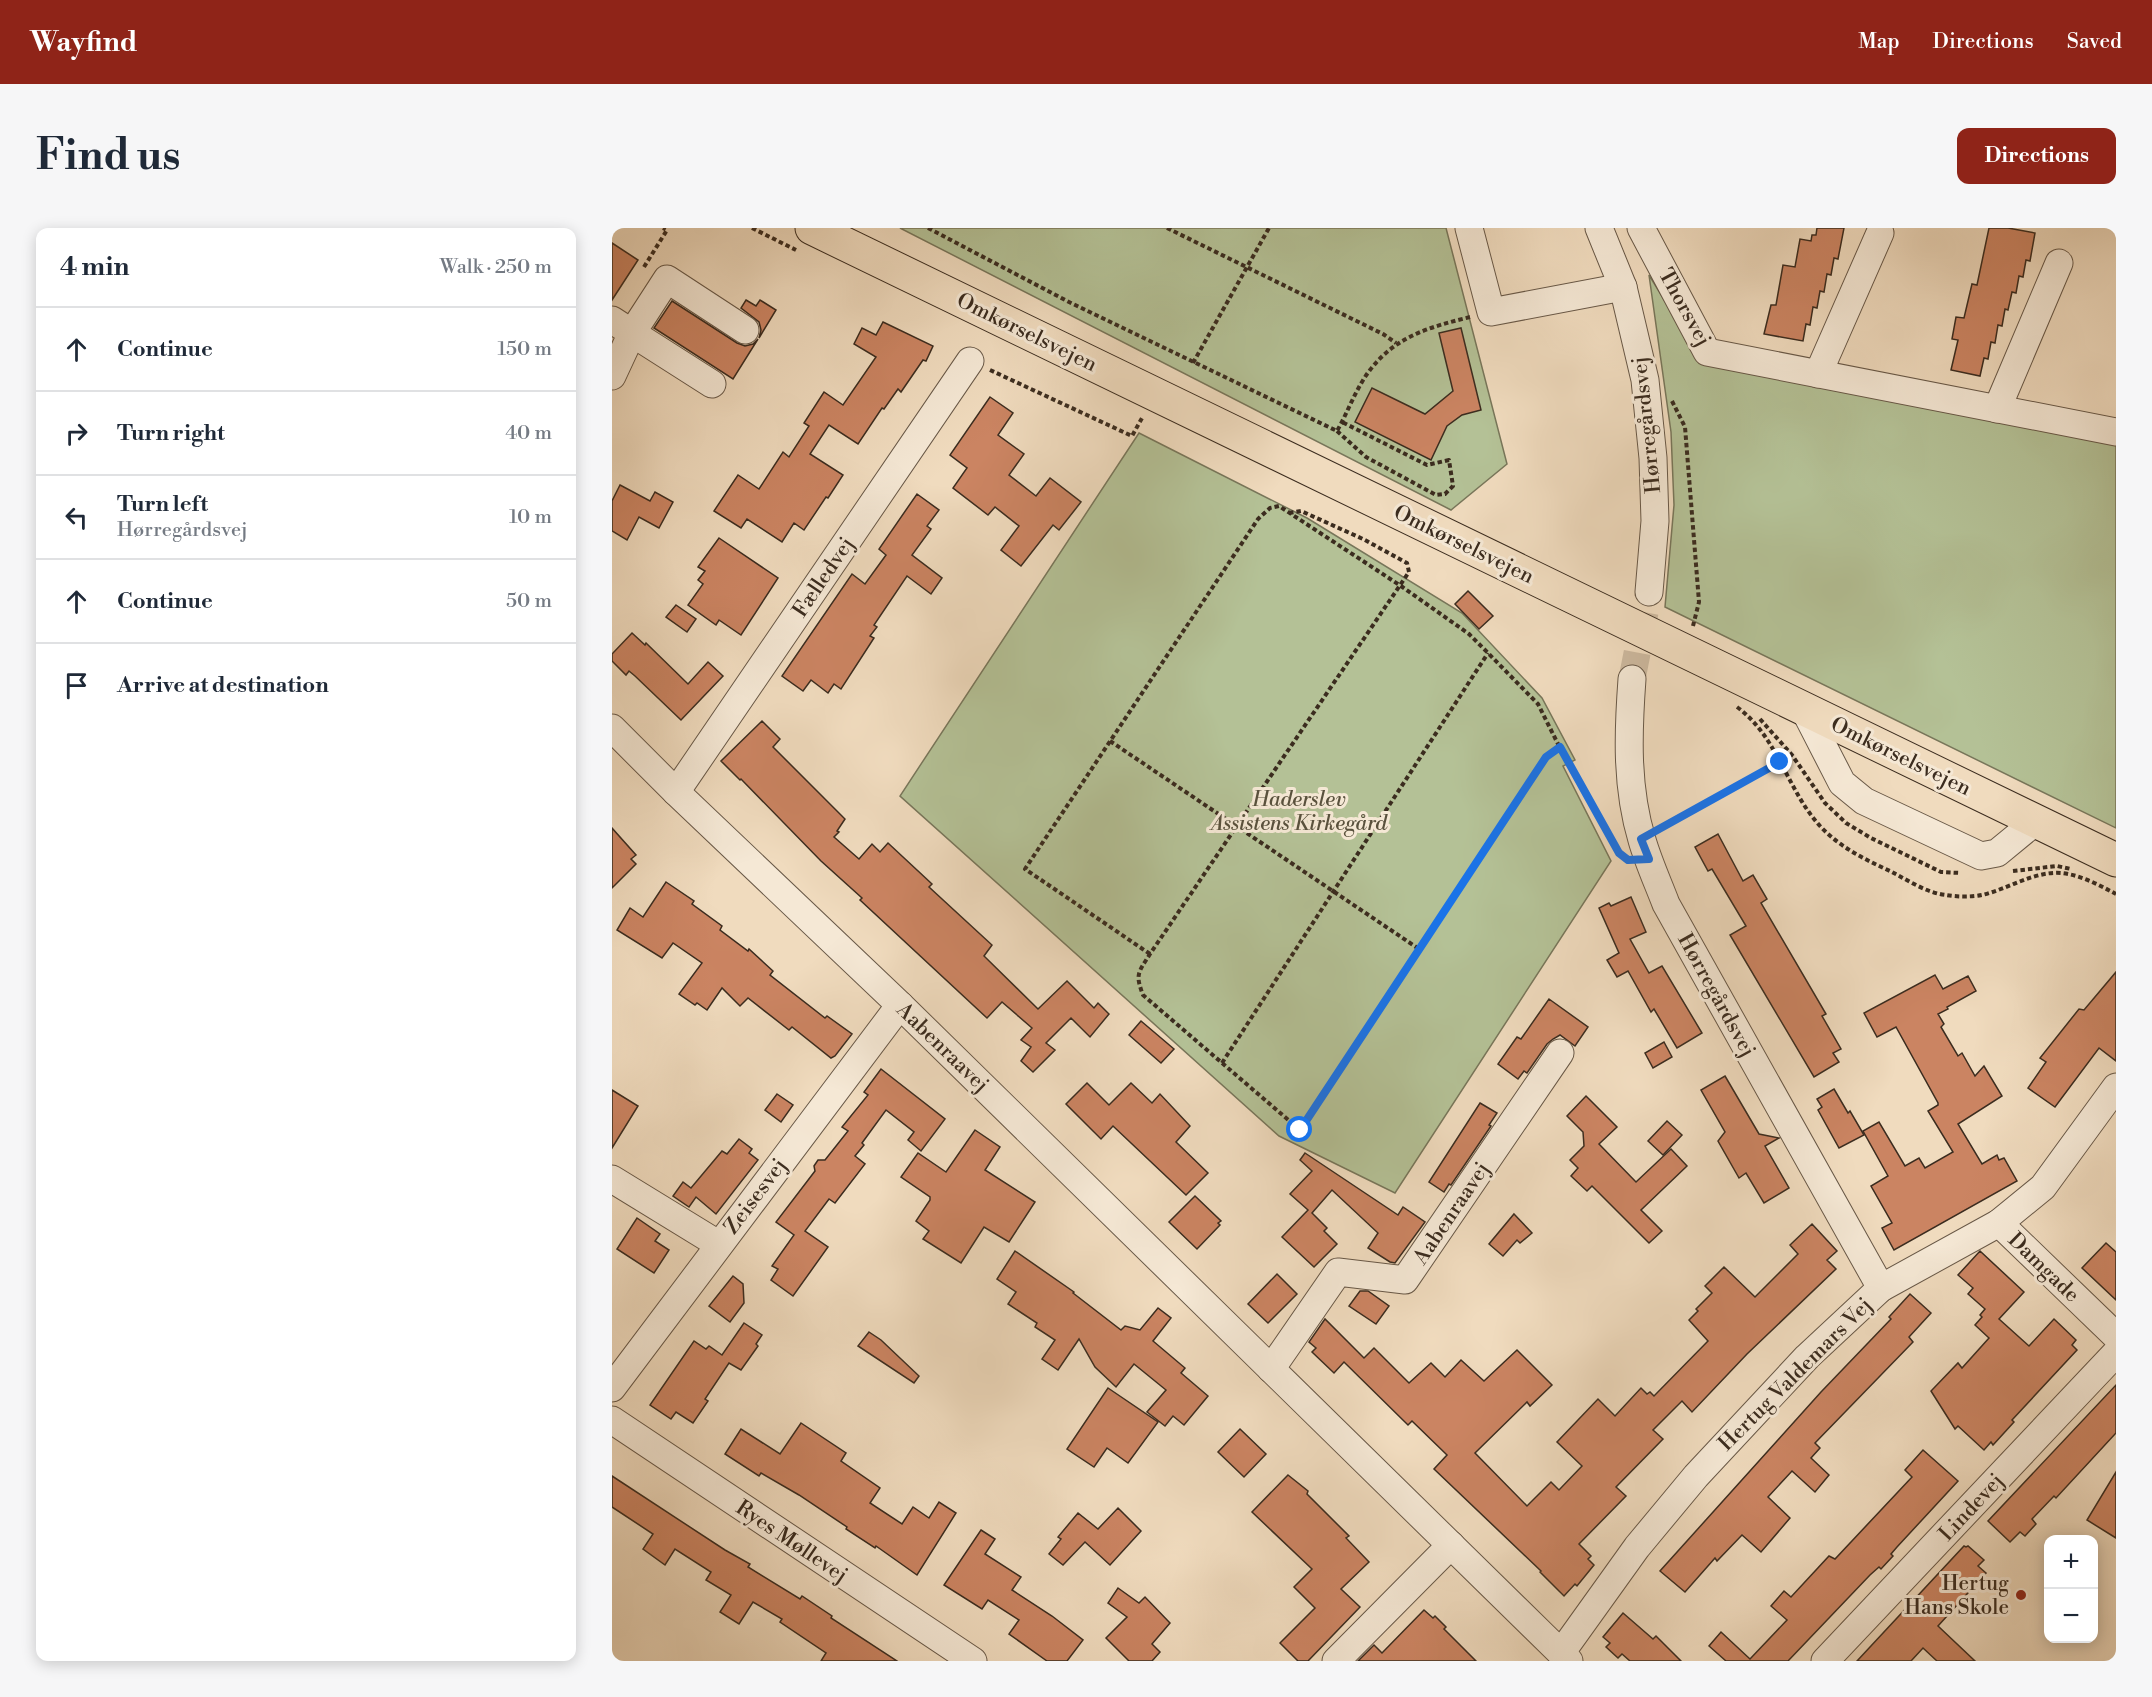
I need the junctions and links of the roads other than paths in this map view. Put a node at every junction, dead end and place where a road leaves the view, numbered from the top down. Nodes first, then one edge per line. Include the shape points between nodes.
1 (812, 228) edge
2 (1469, 228) edge
3 (1599, 228) edge
4 (1641, 228) edge
5 (1880, 233) dead end
6 (2060, 263) dead end
7 (1623, 287) junction
8 (622, 327) edge
9 (745, 330) dead end
10 (970, 361) road end
11 (1818, 374) junction
12 (612, 376) edge
13 (712, 384) dead end
14 (1997, 409) junction
15 (2116, 432) edge
16 (1649, 592) tunnel mouth
17 (1632, 679) tunnel mouth
18 (1804, 710) junction
19 (612, 728) edge
20 (676, 792) junction
21 (2036, 821) junction
22 (2116, 860) edge
23 (900, 1005) junction
24 (1560, 1053) dead end
25 (2116, 1087) edge
26 (612, 1179) edge
27 (1999, 1223) junction
28 (718, 1244) junction
29 (1881, 1288) junction
30 (2116, 1336) edge
31 (2116, 1353) edge
32 (1271, 1369) junction
33 (612, 1388) edge
34 (612, 1420) edge
35 (1451, 1545) junction
36 (1565, 1657) edge
37 (974, 1661) edge
38 (1336, 1661) edge
39 (1825, 1661) edge

1 - 18 main road, Omkørselsvejen
2 - 7 street via 1491,312
3 - 7 street, Hørregårdsvej
4 - 11 street, Thorsvej via 1707,352
5 - 11 street
6 - 14 street
7 - 16 street, Hørregårdsvej via 1645,380 1653,458 1655,520
8 - 9 street via 666,279
8 - 12 street
8 - 13 street
10 - 20 street, Fælledvej
11 - 14 street, Thorsvej
14 - 15 street, Thorsvej
17 - 29 street, Hørregårdsvej via 1630,780 1645,849 1666,904
18 - 21 main road, Omkørselsvejen
18 - 21 street via 1842,783 1864,801 1981,856 1997,853
19 - 20 street, Aabenraavej
20 - 23 street, Aabenraavej
21 - 22 main road, Omkørselsvejen
23 - 28 street, Zeisesvej
23 - 32 street, Aabenraavej
24 - 32 street, Aabenraavej via 1405,1280 1338,1272
25 - 27 street, Hertug Valdemars Vej via 2043,1187
26 - 28 street
27 - 29 street, Hertug Valdemars Vej
27 - 30 street, Damgade
28 - 33 street, Zeisesvej
29 - 36 street, Hertug Valdemars Vej via 1807,1357 1696,1476 1637,1547
31 - 39 street, Lindevej
32 - 35 street, Aabenraavej
34 - 37 street, Ryes Møllevej
35 - 36 street, Aabenraavej
35 - 38 street

